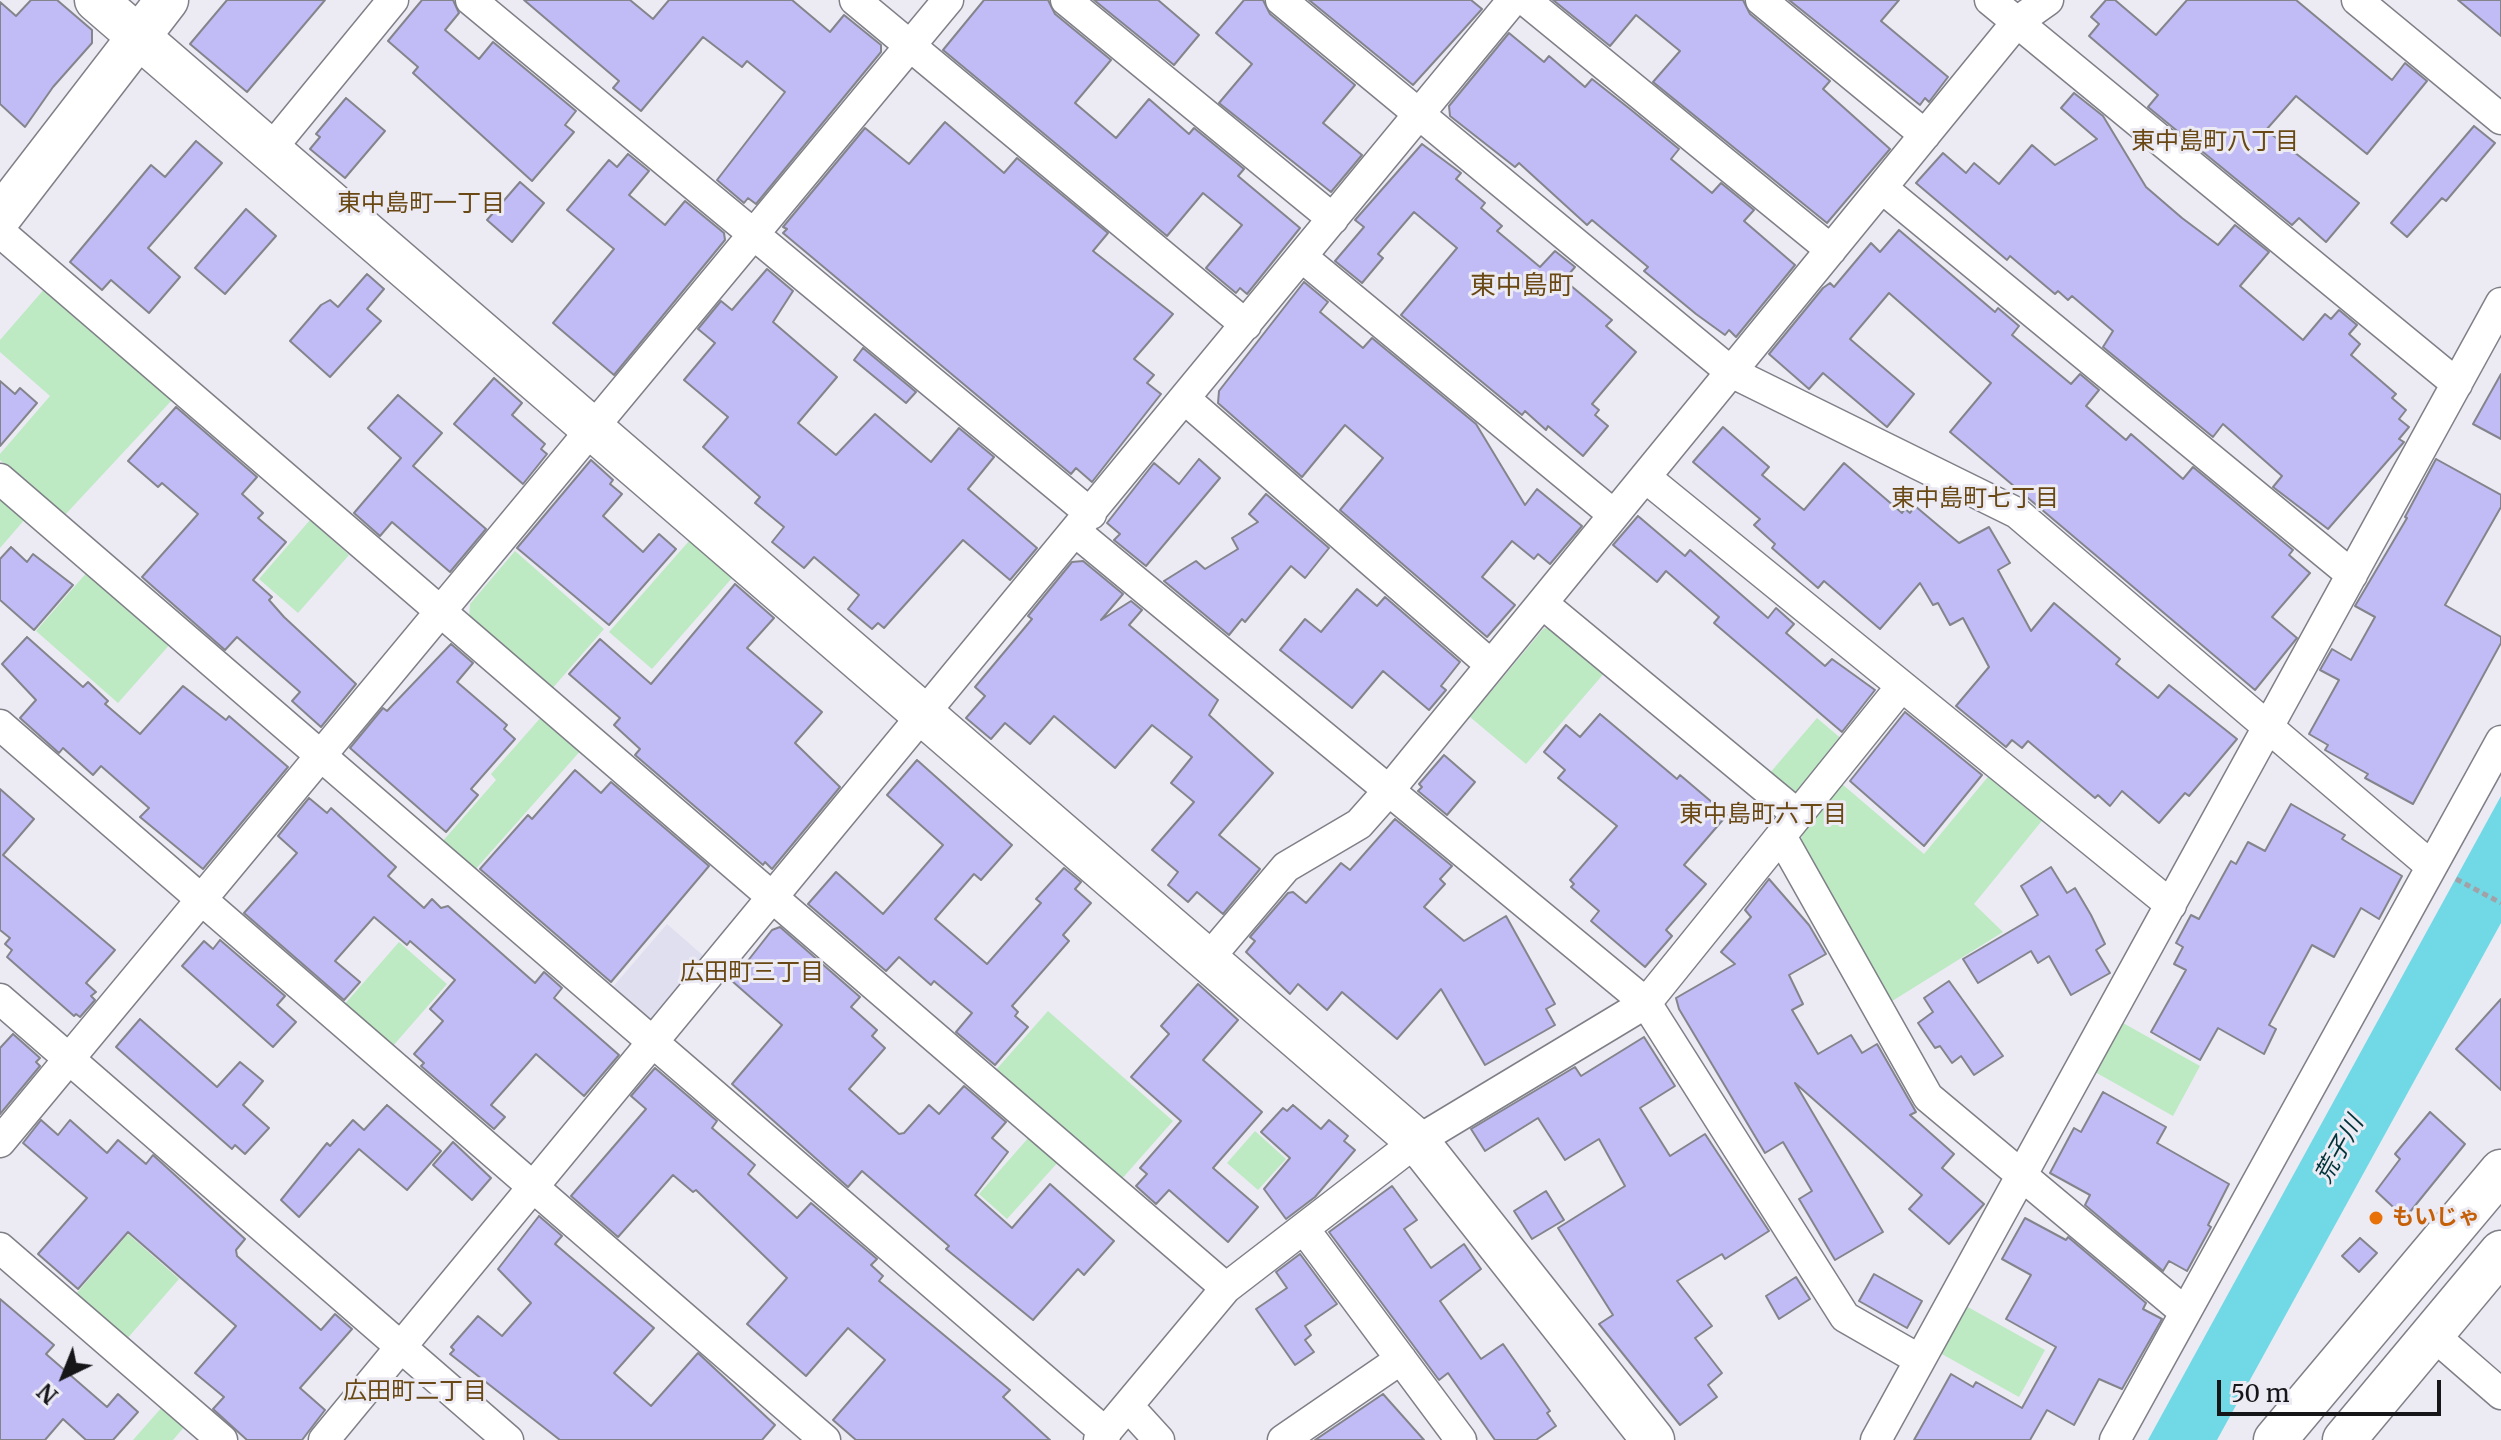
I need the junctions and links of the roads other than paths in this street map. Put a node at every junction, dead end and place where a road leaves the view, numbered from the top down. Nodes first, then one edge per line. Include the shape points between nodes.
1 (96, 0) edge
2 (167, 0) edge
3 (393, 0) edge
4 (471, 0) edge
5 (855, 0) edge
6 (948, 0) edge
7 (1066, 0) edge
8 (1281, 0) edge
9 (1513, 0) edge
10 (1525, 0) edge
11 (1761, 0) edge
12 (1990, 0) edge
13 (2048, 0) edge
14 (2357, 0) edge
15 (2017, 22) junction
16 (139, 37) junction
17 (910, 46) junction
18 (1419, 114) junction
19 (2501, 119) edge
20 (1925, 135) junction
21 (270, 150) junction
22 (1882, 188) junction
23 (0, 217) edge
24 (1333, 219) junction
25 (0, 232) edge
26 (755, 235) junction
27 (1831, 250) junction
28 (1302, 257) junction
29 (2501, 303) edge
30 (1246, 325) junction
31 (1731, 372) junction
32 (2457, 384) junction
33 (1185, 399) junction
34 (594, 430) junction
35 (1645, 477) junction
36 (0, 479) edge
37 (1614, 515) junction
38 (1083, 523) junction
39 (2352, 575) junction
40 (1542, 603) junction
41 (442, 613) junction
42 (1491, 665) junction
43 (1901, 687) junction
44 (925, 715) junction
45 (0, 725) edge
46 (2267, 729) junction
47 (2501, 741) edge
48 (322, 757) junction
49 (1390, 789) junction
50 (1789, 826) junction
51 (2438, 869) junction
52 (774, 899) junction
53 (203, 900) junction
54 (2171, 905) junction
55 (1208, 959) junction
56 (0, 999) edge
57 (1646, 1003) junction
58 (654, 1044) junction
59 (70, 1060) junction
60 (1417, 1141) junction
61 (0, 1142) edge
62 (2501, 1171) edge
63 (2022, 1175) junction
64 (535, 1188) junction
65 (1304, 1229) junction
66 (0, 1248) edge
67 (2501, 1252) edge
68 (1226, 1288) junction
69 (2185, 1312) junction
70 (2432, 1334) junction
71 (402, 1349) junction
72 (1401, 1359) junction
73 (1920, 1360) junction
74 (2501, 1394) edge
75 (1128, 1406) junction
76 (1102, 1436) edge
77 (222, 1440) edge
78 (324, 1440) edge
79 (508, 1440) edge
80 (825, 1440) edge
81 (1159, 1440) edge
82 (1283, 1440) edge
83 (1461, 1440) edge
84 (1653, 1440) edge
85 (1876, 1440) edge
86 (2115, 1440) edge
87 (2275, 1440) edge
88 (2344, 1440) edge

1 - 16 street
2 - 16 street
3 - 21 street
4 - 26 street
5 - 17 street
6 - 17 street
7 - 24 street
8 - 18 street
9 - 18 street
10 - 27 street
11 - 20 street
12 - 15 street
13 - 15 street
14 - 19 street
15 - 20 street
15 - 32 street
16 - 21 street
16 - 23 street
17 - 26 street
17 - 30 street
18 - 24 street
18 - 31 street
20 - 22 street
21 - 34 street
22 - 27 street
22 - 39 street
24 - 28 street
25 - 41 street
26 - 34 street
26 - 38 street
27 - 31 street
28 - 30 street
28 - 37 street
29 - 32 street
30 - 33 street
31 - 35 street
31 - 46 street via 2017,513
32 - 39 street
33 - 38 street
33 - 42 street
34 - 41 street
34 - 44 street
35 - 37 street
35 - 43 street
36 - 48 street
37 - 40 street
38 - 44 street
38 - 49 street
39 - 46 street
40 - 42 street
40 - 50 street
41 - 48 street
41 - 52 street
42 - 49 street
43 - 50 street
43 - 54 street
44 - 52 street
44 - 55 street
45 - 53 street
46 - 51 street
46 - 54 street
47 - 51 street
48 - 53 street
48 - 58 street
49 - 55 street via 1359,824 1286,867
49 - 57 street
50 - 57 street
50 - 63 street via 1928,1097
51 - 69 street
52 - 58 street
52 - 68 street
53 - 59 street
53 - 64 street
54 - 63 street
55 - 60 street
56 - 59 street
57 - 60 street
57 - 73 street via 1845,1317
58 - 64 street
58 - 76 street
59 - 61 street
59 - 71 street
60 - 65 street
60 - 84 street
62 - 87 street
63 - 69 street
63 - 73 street
64 - 71 street
64 - 80 street
65 - 68 street
65 - 72 street
66 - 77 street
67 - 70 street
68 - 75 street
69 - 86 street
70 - 74 street
70 - 88 street
71 - 78 street
71 - 79 street
72 - 82 street
72 - 83 street
73 - 85 street
75 - 76 street
75 - 81 street

